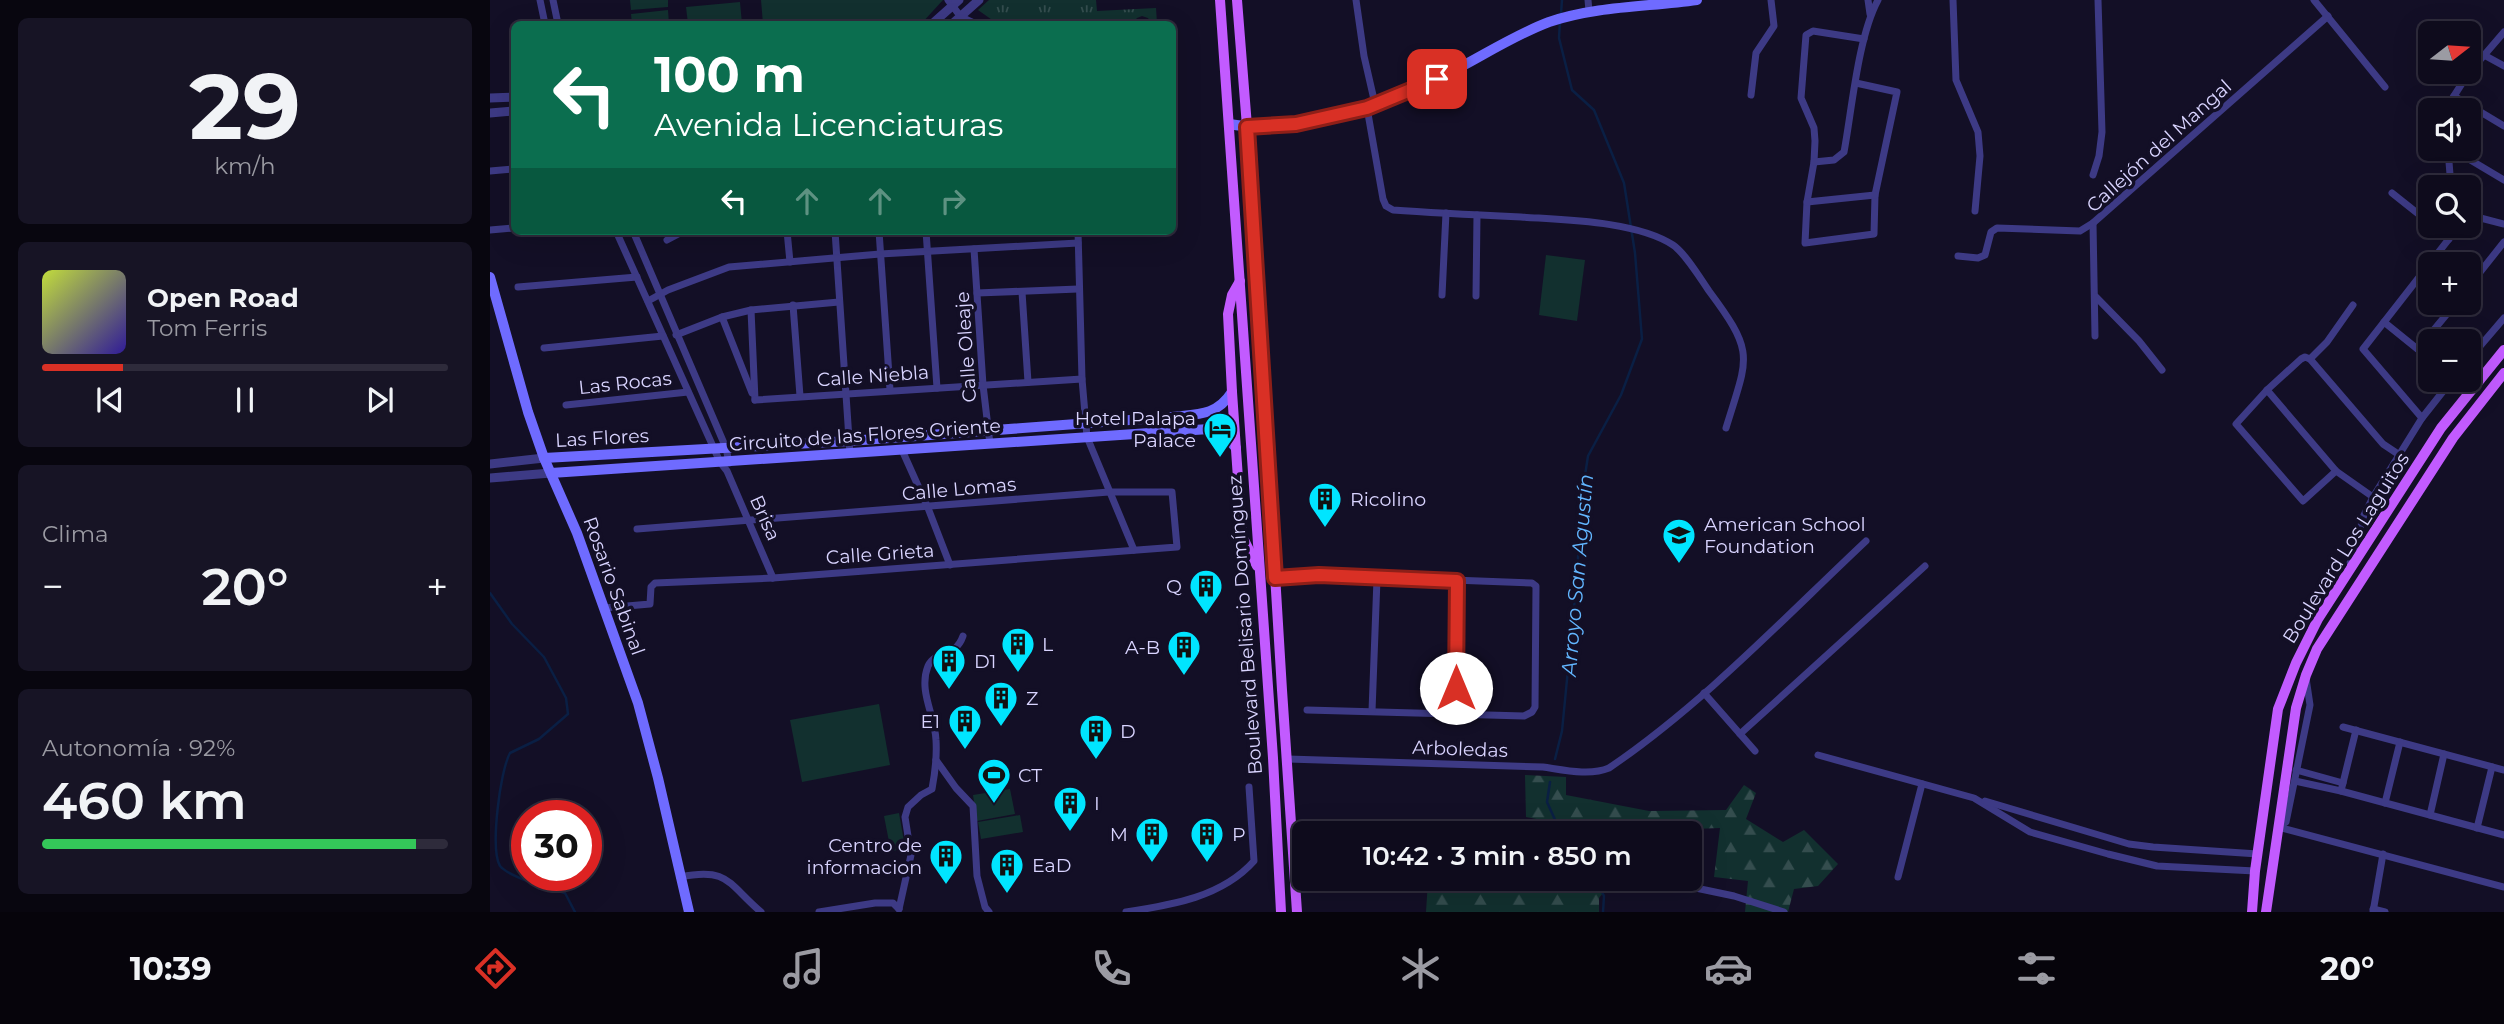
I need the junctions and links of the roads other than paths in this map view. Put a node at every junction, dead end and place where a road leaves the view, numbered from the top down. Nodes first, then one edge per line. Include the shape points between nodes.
1 (540, 0) edge
2 (553, 0) edge
3 (979, 0) edge
4 (1220, 0) edge
5 (1237, 0) edge
6 (1356, 0) edge
7 (1691, 0) edge
8 (1697, 0) edge
9 (1771, 0) edge
10 (1868, 0) edge
11 (1878, 0) edge
12 (1953, 0) edge
13 (2098, 0) edge
14 (2314, 0) edge
15 (953, 2) edge
16 (1589, 6) edge
17 (1870, 14) junction
18 (2328, 16) junction
19 (961, 17) junction
20 (544, 21) edge
21 (557, 21) edge
22 (935, 21) edge
23 (956, 21) edge
24 (970, 21) edge
25 (2504, 32) edge
26 (1864, 38) junction
27 (2484, 55) junction
28 (2504, 66) edge
29 (1856, 83) junction
30 (2385, 87) dead end
31 (1751, 96) dead end
32 (2454, 96) joint
33 (511, 97) edge
34 (490, 98) edge
35 (1371, 106) junction
36 (511, 111) edge
37 (490, 113) edge
38 (1229, 124) junction
39 (2504, 126) edge
40 (1247, 127) junction
41 (2472, 161) edge
42 (1814, 162) junction
43 (511, 169) edge
44 (490, 171) edge
45 (2093, 175) dead end
46 (2504, 180) edge
47 (2392, 193) dead end
48 (1875, 195) junction
49 (1807, 202) junction
50 (1975, 211) dead end
51 (1446, 213) junction
52 (2418, 214) edge
53 (1477, 215) junction
54 (2481, 218) edge
55 (2093, 223) junction
56 (2504, 224) edge
57 (511, 228) edge
58 (490, 230) edge
59 (618, 235) edge
60 (634, 235) edge
61 (676, 235) edge
62 (787, 235) edge
63 (835, 235) edge
64 (879, 235) edge
65 (926, 235) edge
66 (1078, 235) edge
67 (2449, 239) edge
68 (667, 240) dead end
69 (2504, 242) edge
70 (1078, 243) junction
71 (974, 249) junction
72 (928, 252) junction
73 (880, 254) junction
74 (1958, 256) dead end
75 (837, 258) junction
76 (790, 262) junction
77 (2481, 270) edge
78 (490, 277) edge
79 (637, 277) junction
80 (1240, 281) junction
81 (517, 287) dead end
82 (1078, 289) junction
83 (1022, 292) junction
84 (977, 293) junction
85 (660, 295) junction
86 (1442, 295) dead end
87 (1476, 296) dead end
88 (2095, 296) junction
89 (648, 301) junction
90 (839, 302) junction
91 (793, 305) junction
92 (2353, 305) dead end
93 (751, 310) junction
94 (2446, 315) edge
95 (722, 317) junction
96 (2504, 318) edge
97 (2384, 322) junction
98 (2435, 329) edge
99 (676, 335) junction
100 (663, 336) junction
101 (2095, 336) dead end
102 (2481, 345) edge
103 (544, 348) dead end
104 (2418, 349) edge
105 (2504, 350) edge
106 (2310, 359) junction
107 (2162, 370) dead end
108 (2504, 373) edge
109 (1082, 379) junction
110 (1028, 382) junction
111 (983, 385) junction
112 (937, 387) junction
113 (890, 390) junction
114 (2267, 390) junction
115 (1232, 391) junction
116 (688, 392) junction
117 (2443, 392) edge
118 (846, 394) junction
119 (800, 396) junction
120 (755, 400) junction
121 (566, 405) dead end
122 (2422, 418) junction
123 (1084, 422) junction
124 (1726, 428) dead end
125 (988, 429) junction
126 (1087, 437) junction
127 (849, 441) junction
128 (990, 444) junction
129 (721, 448) junction
130 (1236, 448) junction
131 (902, 450) junction
132 (850, 454) junction
133 (2398, 454) junction
134 (544, 458) junction
135 (490, 464) edge
136 (725, 465) junction
137 (2336, 471) junction
138 (551, 473) junction
139 (490, 478) edge
140 (1109, 492) junction
141 (2372, 497) junction
142 (928, 508) junction
143 (748, 520) junction
144 (637, 529) dead end
145 (1866, 541) dead end
146 (1177, 547) joint
147 (1134, 550) junction
148 (950, 565) junction
149 (1925, 566) dead end
150 (2348, 570) junction
151 (1260, 572) junction
152 (774, 578) junction
153 (1377, 579) junction
154 (1457, 581) junction
155 (1275, 583) junction
156 (1261, 590) junction
157 (604, 608) junction
158 (963, 636) dead end
159 (2306, 675) junction
160 (1704, 693) junction
161 (1307, 710) dead end
162 (1372, 711) junction
163 (1455, 715) junction
164 (2343, 727) dead end
165 (2356, 730) junction
166 (1740, 734) junction
167 (2400, 742) junction
168 (1755, 751) dead end
169 (2444, 754) junction
170 (1818, 755) dead end
171 (1288, 759) junction
172 (936, 760) junction
173 (2492, 767) junction
174 (2296, 770) junction
175 (2504, 770) edge
176 (2295, 781) junction
177 (1922, 785) junction
178 (1249, 786) dead end
179 (2342, 787) junction
180 (1974, 798) junction
181 (2385, 803) junction
182 (2430, 815) junction
183 (1296, 821) edge
184 (2278, 827) junction
185 (2477, 828) junction
186 (2504, 835) edge
187 (2258, 854) junction
188 (2383, 855) junction
189 (2255, 871) junction
190 (680, 877) junction
191 (1898, 877) dead end
192 (2504, 887) edge
193 (1702, 889) edge
194 (1297, 891) edge
195 (900, 910) edge
196 (2373, 910) edge
197 (689, 912) edge
198 (761, 912) edge
199 (819, 912) edge
200 (989, 912) edge
201 (1126, 912) edge
202 (1281, 912) edge
203 (1297, 912) edge
204 (1784, 912) edge
205 (2252, 912) edge
206 (2266, 912) edge
207 (2385, 912) edge

1 - 20 street
2 - 21 street
3 - 19 street
4 - 38 main road, Boulevard Belisario Domínguez
5 - 40 main road, Boulevard Belisario Domínguez
6 - 35 street
7 - 8 main road
7 - 16 main road
9 - 31 street via 1774,26 1756,53
10 - 17 street
11 - 17 street
12 - 50 street via 1956,80 1978,132
13 - 45 street via 2102,132
14 - 18 street
15 - 19 street
15 - 22 street
16 - 35 main road
17 - 26 street
18 - 30 street
18 - 55 street, Callejón del Mangal
19 - 23 street
19 - 24 street
25 - 27 street
26 - 29 street
26 - 42 street via 1813,30 1806,35 1801,98 1814,128
27 - 28 street
27 - 32 street
29 - 42 street via 1844,152
29 - 48 street via 1898,92
32 - 39 street
33 - 34 street
35 - 40 main road via 1296,124
35 - 51 street via 1386,206
36 - 37 street
38 - 40 main road
38 - 80 main road, Boulevard Belisario Domínguez
40 - 155 main road, Boulevard Belisario Domínguez
41 - 46 street
42 - 49 street
43 - 44 street
47 - 52 street
48 - 49 street
48 - 49 street via 1874,234 1805,243
51 - 53 street
51 - 86 street
53 - 87 street
53 - 124 street via 1575,220 1642,232 1676,247 1727,313 1742,341 1744,368
54 - 56 street
55 - 74 street via 2080,231 1997,228 1991,232 1985,255
55 - 88 street, Callejón del Mangal
57 - 58 street
59 - 79 street
60 - 85 street
61 - 68 street
62 - 76 street
63 - 75 street
64 - 73 street
65 - 72 street
66 - 70 street
67 - 97 street
69 - 77 street
70 - 71 street
70 - 82 street
71 - 72 street
71 - 84 street, Calle Oleaje
72 - 73 street
72 - 112 street
73 - 75 street
73 - 113 street
75 - 76 street
75 - 90 street
76 - 85 street via 729,267
78 - 134 main road, Rosario Sabinal
79 - 81 street
79 - 89 street
80 - 115 main road via 1228,314
80 - 151 main road, Boulevard Belisario Domínguez
82 - 83 street
82 - 109 street
83 - 84 street
83 - 110 street
84 - 111 street, Calle Oleaje
85 - 89 street
85 - 99 street
88 - 101 street, Callejón del Mangal
88 - 107 street
89 - 100 street
90 - 91 street
90 - 118 street
91 - 93 street
91 - 119 street
92 - 106 street
93 - 95 street
93 - 120 street
94 - 98 street
95 - 99 street
95 - 120 street
96 - 102 street
97 - 104 street
97 - 122 street via 2363,349
99 - 129 street
100 - 103 street
100 - 116 street
105 - 150 main road, Boulevard Los Laguitos via 2441,428
106 - 114 street via 2301,359
106 - 133 street via 2383,444
108 - 159 main road, Boulevard Los Laguitos via 2453,438 2334,621
109 - 110 street, Calle Niebla
109 - 123 street
110 - 111 street, Calle Niebla
111 - 112 street, Calle Niebla
111 - 125 street, Calle Oleaje
112 - 113 street, Calle Niebla
113 - 118 street, Calle Niebla
114 - 137 street
114 - 137 street via 2236,424 2304,501
115 - 123 main road, Las Flores via 1222,405 1207,413
115 - 130 main road
116 - 121 street, Las Rocas
116 - 129 street
117 - 122 street
118 - 119 street, Calle Niebla
118 - 127 street
119 - 120 street, Calle Niebla
122 - 133 street
123 - 125 main road, Las Flores
123 - 126 street
125 - 127 main road, Las Flores
125 - 128 street, Calle Oleaje
126 - 128 main road, Circuito de las Flores Oriente
126 - 130 main road, Circuito de las Flores Oriente via 1209,429 1225,435
126 - 140 street
127 - 129 main road, Las Flores
127 - 132 street
128 - 131 main road, Circuito de las Flores Oriente
129 - 134 main road, Las Flores
129 - 136 street, Brisa
130 - 151 main road via 1242,536
131 - 132 main road, Circuito de las Flores Oriente
131 - 142 street
132 - 136 main road, Circuito de las Flores Oriente
133 - 141 street
134 - 135 street, Las Flores
134 - 138 main road, Rosario Sabinal
136 - 138 main road, Circuito de las Flores Oriente
136 - 143 street, Brisa
137 - 141 street
138 - 139 street, Circuito de las Flores Oriente
138 - 157 main road, Rosario Sabinal
140 - 142 street, Calle Lomas
140 - 146 street, Calle Lomas via 1172,492
140 - 147 street
141 - 150 street
142 - 143 street, Calle Lomas
142 - 148 street
143 - 144 street, Calle Lomas
143 - 152 street, Brisa
145 - 160 street, Arboledas
146 - 147 street, Calle Grieta
147 - 148 street, Calle Grieta
148 - 152 street, Calle Grieta
149 - 166 street
150 - 187 main road, Boulevard Los Laguitos via 2318,619 2278,709
151 - 156 main road, Boulevard Belisario Domínguez
152 - 157 street, Calle Grieta via 655,583 650,587 650,604
153 - 154 street
153 - 155 street via 1319,575
153 - 162 street
154 - 163 street
154 - 163 street via 1536,586 1535,707 1524,716
155 - 156 main road
155 - 171 main road, Boulevard Belisario Domínguez
156 - 202 main road, Boulevard Belisario Domínguez
157 - 190 main road, Rosario Sabinal via 638,703
158 - 172 street via 955,650 932,660 928,668 924,692 933,716
159 - 174 street via 2310,705
159 - 184 main road, Boulevard Los Laguitos via 2296,708
160 - 166 street
160 - 171 street, Arboledas via 1602,771
161 - 162 street
162 - 163 street
164 - 165 street
165 - 167 street
165 - 179 street
166 - 168 street
167 - 169 street
167 - 181 street
169 - 173 street
169 - 182 street
170 - 177 street
171 - 183 main road, Boulevard Belisario Domínguez
172 - 195 street via 932,789 908,807 905,817 911,855
172 - 200 street via 973,806 976,876
173 - 175 street
173 - 185 street
174 - 176 street
174 - 179 street
176 - 179 street
176 - 184 street via 2286,822
177 - 180 street
177 - 191 street
178 - 201 street via 1254,861 1246,870 1222,887 1193,898
179 - 181 street
180 - 187 street via 2129,844
180 - 189 street via 2031,832 2108,854 2157,866
181 - 182 street
182 - 185 street
184 - 188 street
184 - 206 main road, Boulevard Los Laguitos
185 - 186 street
187 - 189 main road, Boulevard Los Laguitos
188 - 192 street
188 - 196 street
189 - 205 main road, Boulevard Los Laguitos
190 - 197 main road, Rosario Sabinal
190 - 198 street via 722,876
193 - 204 street
194 - 203 main road, Boulevard Belisario Domínguez
195 - 199 street via 890,902
196 - 207 street

